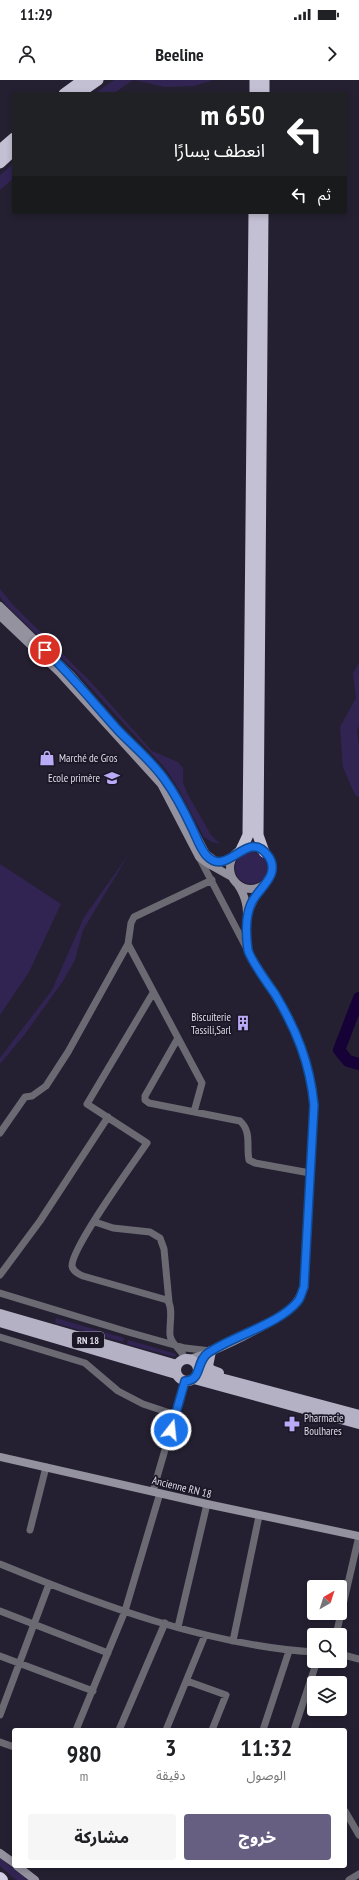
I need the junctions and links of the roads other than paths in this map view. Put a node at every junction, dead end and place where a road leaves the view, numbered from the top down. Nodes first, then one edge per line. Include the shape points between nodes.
1 (83, 80) edge
2 (98, 80) edge
3 (255, 80) edge
4 (264, 80) edge
5 (67, 92) edge
6 (81, 92) edge
7 (255, 92) edge
8 (264, 92) edge
9 (12, 140) edge
10 (0, 150) edge
11 (12, 152) edge
12 (0, 163) edge
13 (254, 214) edge
14 (263, 214) edge
15 (0, 606) edge
16 (0, 616) edge
17 (239, 851) junction
18 (264, 852) junction
19 (199, 857) junction
20 (232, 877) junction
21 (212, 880) junction
22 (269, 881) junction
23 (238, 885) junction
24 (248, 912) junction
25 (128, 944) junction
26 (249, 952) junction
27 (153, 993) junction
28 (178, 1038) junction
29 (194, 1112) junction
30 (108, 1117) junction
31 (0, 1133) edge
32 (310, 1173) junction
33 (94, 1222) junction
34 (0, 1275) edge
35 (0, 1293) edge
36 (169, 1302) junction
37 (0, 1314) edge
38 (0, 1322) edge
39 (0, 1337) edge
40 (177, 1346) junction
41 (209, 1352) junction
42 (188, 1359) junction
43 (177, 1370) junction
44 (194, 1375) junction
45 (248, 1386) junction
46 (176, 1415) junction
47 (359, 1415) edge
48 (359, 1424) edge
49 (0, 1457) edge
50 (46, 1467) junction
51 (157, 1492) junction
52 (207, 1504) junction
53 (259, 1516) junction
54 (30, 1530) dead end
55 (359, 1536) edge
56 (0, 1564) edge
57 (49, 1584) junction
58 (0, 1611) edge
59 (126, 1611) junction
60 (165, 1623) junction
61 (35, 1624) junction
62 (178, 1627) junction
63 (338, 1628) edge
64 (205, 1635) junction
65 (232, 1641) junction
66 (289, 1651) junction
67 (307, 1652) edge
68 (108, 1654) junction
69 (0, 1656) edge
70 (347, 1656) edge
71 (359, 1659) edge
72 (20, 1664) junction
73 (315, 1668) edge
74 (187, 1681) junction
75 (92, 1691) junction
76 (0, 1715) edge
77 (77, 1728) edge
78 (120, 1728) edge
79 (167, 1728) edge
80 (213, 1728) edge
81 (264, 1728) edge
82 (295, 1728) edge
83 (0, 1742) edge
84 (12, 1747) edge
85 (347, 1814) edge
86 (359, 1835) edge
87 (0, 1853) edge
88 (12, 1862) edge
89 (20, 1868) edge
90 (359, 1874) edge
91 (0, 1878) edge
92 (2, 1880) edge
93 (35, 1880) edge
94 (349, 1880) edge

1 - 5 highway
2 - 6 highway
3 - 7 highway
4 - 8 highway
9 - 10 highway
11 - 12 highway
13 - 17 highway via 248,834
14 - 18 highway via 258,835
15 - 17 main road via 71,675 162,776 206,854 222,862
16 - 19 main road via 59,672 160,784
17 - 18 main road via 255,848
17 - 20 main road via 230,866
18 - 22 main road via 272,865
19 - 20 main road
19 - 21 street
20 - 23 main road
21 - 25 street via 134,917
21 - 26 street
22 - 23 main road via 258,888 244,888
22 - 24 main road via 256,896
23 - 24 main road
24 - 26 main road
25 - 27 street
25 - 31 street via 51,1079 32,1096 25,1097
26 - 32 main road via 292,1023 305,1054 314,1105
27 - 28 street
27 - 30 street via 87,1104
28 - 29 street via 202,1083
28 - 29 street via 145,1100
29 - 32 street via 240,1121 246,1126 249,1160
30 - 33 street via 147,1143
30 - 34 street via 40,1221
32 - 41 main road via 306,1267 304,1287 298,1300 284,1313
33 - 36 street via 113,1228 150,1232 160,1238 164,1249
33 - 36 street via 74,1256 72,1266 76,1272
35 - 40 street
36 - 40 street via 170,1337
37 - 43 main road, RN 18
38 - 43 main road, RN 18
39 - 46 street via 85,1363 118,1391 143,1404
40 - 41 street
40 - 42 street
41 - 42 main road
41 - 44 main road
41 - 45 main road via 207,1363 211,1370 235,1378
42 - 43 main road
42 - 44 main road via 194,1362
43 - 44 main road via 180,1379
44 - 45 main road
44 - 46 street
44 - 48 main road
45 - 47 main road
46 - 51 street
49 - 50 main road, Ancienne RN 18
50 - 51 main road, Ancienne RN 18
50 - 54 street
51 - 52 main road, Ancienne RN 18
51 - 59 street
52 - 53 main road, Ancienne RN 18
52 - 62 street
53 - 55 main road, Ancienne RN 18
53 - 65 street
55 - 63 street
56 - 57 street
57 - 59 street
57 - 61 street
58 - 61 street
59 - 60 street
59 - 68 street
60 - 62 street
60 - 78 street
61 - 68 street
61 - 72 street
62 - 64 street
64 - 65 street
64 - 74 street
65 - 66 street
66 - 67 street
66 - 81 street
68 - 75 street
69 - 72 street
70 - 71 street
72 - 75 street
72 - 76 street
73 - 82 street
74 - 79 street
74 - 80 street via 226,1695
75 - 77 street
83 - 84 street
85 - 86 street
87 - 88 main road
89 - 93 main road
90 - 94 street
91 - 92 highway

